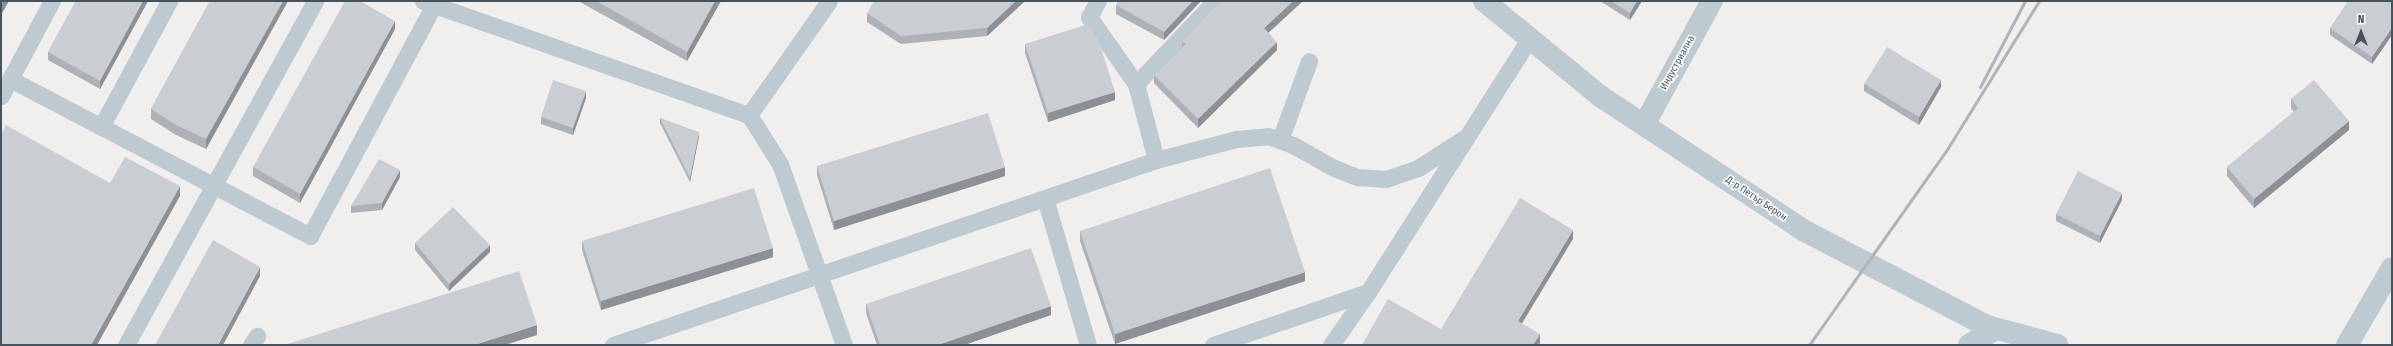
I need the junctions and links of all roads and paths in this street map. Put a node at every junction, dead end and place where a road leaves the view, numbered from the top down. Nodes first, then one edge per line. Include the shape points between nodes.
1 (52, 1) edge
2 (169, 1) edge
3 (315, 1) edge
4 (829, 1) edge
5 (1098, 1) edge
6 (1215, 1) edge
7 (1484, 1) edge
8 (1712, 1) edge
9 (431, 3) edge
10 (1530, 38) junction
11 (1309, 61) dead end
12 (10, 79) junction
13 (1136, 84) junction
14 (1, 96) edge
15 (749, 115) junction
16 (1644, 125) junction
17 (101, 127) junction
18 (1468, 136) junction
19 (1280, 140) junction
20 (1156, 160) junction
21 (213, 186) junction
22 (1045, 198) junction
23 (2392, 268) edge
24 (820, 274) junction
25 (1368, 292) junction
26 (1996, 329) junction
27 (126, 345) edge
28 (614, 345) edge
29 (844, 345) edge
30 (1088, 345) edge
31 (1213, 345) edge
32 (1331, 345) edge
33 (1970, 345) edge
34 (2057, 345) edge
35 (2348, 345) edge

1 - 12 lane
2 - 17 lane
3 - 21 lane
4 - 15 lane
5 - 13 lane via 1089,17
6 - 13 lane
7 - 10 street, Д-р Петър Берон
8 - 16 street, Индустриална
9 - 15 lane
9 - 21 lane via 310,236
10 - 16 street, Д-р Петър Берон via 1600,96
10 - 18 lane
11 - 19 lane
12 - 14 lane
12 - 17 lane
13 - 20 lane
15 - 24 lane via 780,164
16 - 26 street, Д-р Петър Берон via 1803,230
17 - 21 lane
18 - 19 lane via 1418,168 1398,176 1371,180 1332,167
18 - 25 lane
19 - 20 lane via 1268,136 1236,139
20 - 22 lane
21 - 27 lane
22 - 24 lane
22 - 30 lane
23 - 35 street
24 - 28 lane
24 - 29 lane
25 - 31 lane
25 - 32 lane
26 - 33 street
26 - 34 street, Д-р Петър Берон

